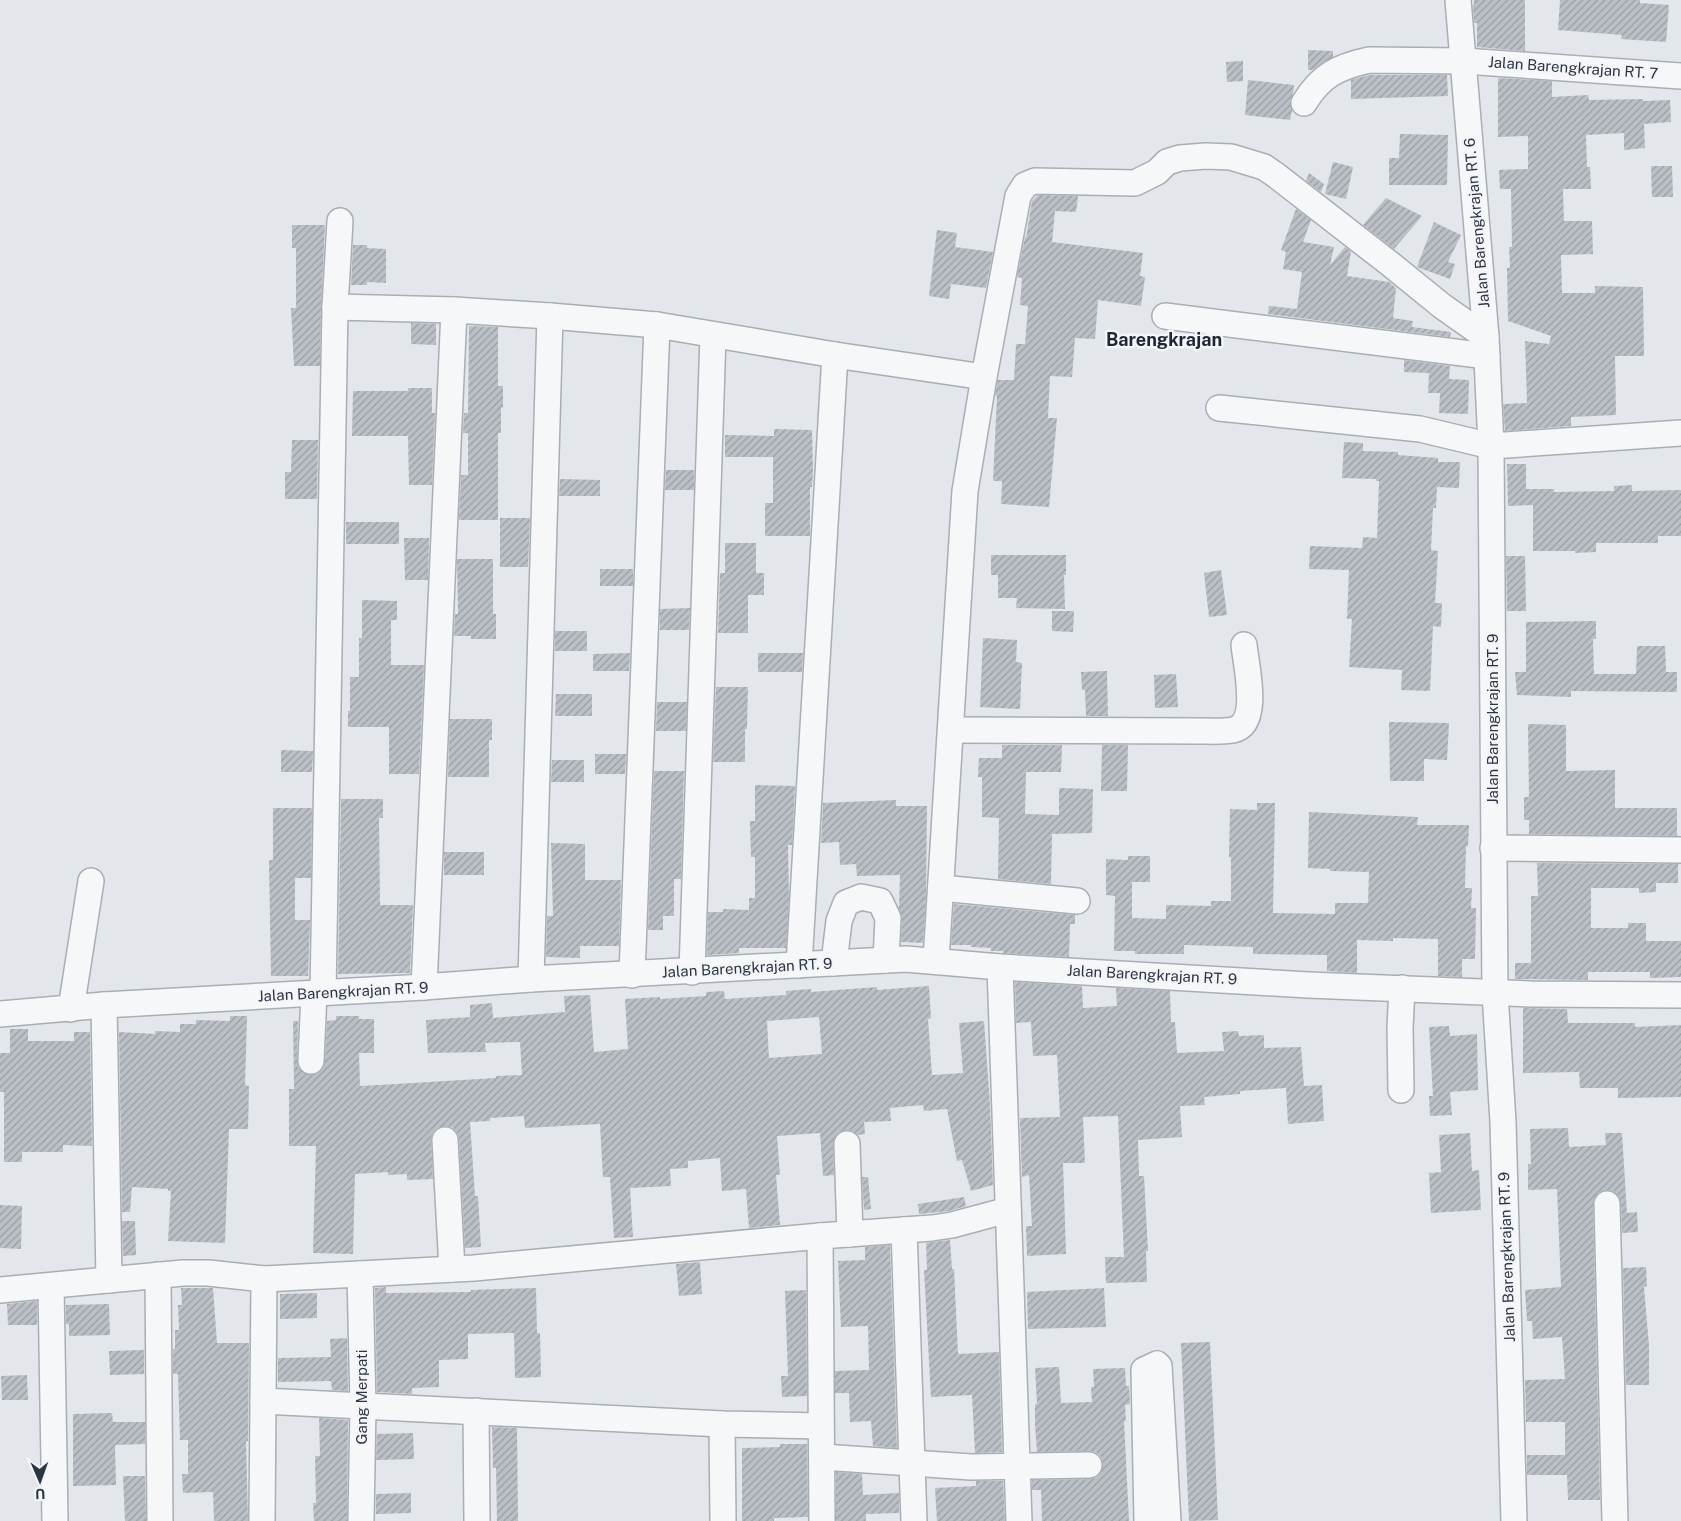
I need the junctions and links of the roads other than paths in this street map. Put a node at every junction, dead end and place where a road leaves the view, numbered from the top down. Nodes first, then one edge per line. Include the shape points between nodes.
1 (1458, 0) edge
2 (1464, 61) junction
3 (1681, 76) edge
4 (1304, 103) dead end
5 (340, 221) dead end
6 (335, 306) junction
7 (454, 310) junction
8 (550, 316) junction
9 (1165, 316) dead end
10 (657, 325) junction
11 (713, 336) junction
12 (1486, 347) junction
13 (834, 355) junction
14 (984, 377) junction
15 (1219, 408) dead end
16 (1681, 433) edge
17 (1491, 446) junction
18 (1244, 646) dead end
19 (951, 730) junction
20 (1493, 848) junction
21 (1681, 850) edge
22 (91, 881) dead end
23 (941, 888) junction
24 (1078, 901) dead end
25 (886, 960) junction
26 (936, 961) junction
27 (834, 963) junction
28 (799, 965) junction
29 (1000, 967) junction
30 (692, 972) junction
31 (632, 975) junction
32 (531, 979) junction
33 (424, 987) junction
34 (1402, 988) junction
35 (318, 993) junction
36 (1495, 993) junction
37 (1681, 995) edge
38 (104, 1005) junction
39 (71, 1009) junction
40 (0, 1014) edge
41 (311, 1061) dead end
42 (1401, 1090) dead end
43 (445, 1140) dead end
44 (847, 1144) dead end
45 (1607, 1204) dead end
46 (1008, 1210) junction
47 (904, 1230) junction
48 (850, 1234) junction
49 (820, 1236) junction
50 (452, 1269) junction
51 (360, 1274) junction
52 (158, 1275) junction
53 (264, 1279) junction
54 (109, 1280) junction
55 (51, 1286) junction
56 (0, 1290) edge
57 (263, 1401) junction
58 (363, 1406) junction
59 (476, 1411) junction
60 (722, 1424) junction
61 (821, 1426) junction
62 (822, 1458) junction
63 (912, 1464) junction
64 (1089, 1465) dead end
65 (1017, 1467) junction
66 (55, 1521) edge
67 (160, 1521) edge
68 (262, 1521) edge
69 (361, 1521) edge
70 (477, 1521) edge
71 (723, 1521) edge
72 (822, 1521) edge
73 (914, 1521) edge
74 (1019, 1521) edge
75 (1147, 1521) edge
76 (1168, 1521) edge
77 (1514, 1521) edge
78 (1615, 1521) edge

1 - 2 street, Jalan Barengkrajan RT. 6
2 - 3 street, Jalan Barengkrajan RT. 7
2 - 4 street, Jalan Barengkrajan RT. 7 via 1369,60 1357,63 1325,76
2 - 12 street, Jalan Barengkrajan RT. 6
5 - 6 street
6 - 7 street
6 - 35 street
7 - 8 street
7 - 33 street
8 - 10 street
8 - 32 street
9 - 12 street
10 - 11 street
10 - 31 street
11 - 13 street
11 - 30 street
12 - 14 street via 1389,262 1264,167 1231,157 1180,158 1167,162 1157,172 1135,183 1035,181 1025,185 1018,196
12 - 17 street, Jalan Barengkrajan RT. 6
13 - 14 street
13 - 28 street
14 - 19 street via 965,491
15 - 17 street via 1420,429
16 - 17 street
17 - 20 street, Jalan Barengkrajan RT. 9
18 - 19 street via 1250,703 1246,721 1234,730
19 - 23 street
20 - 21 street
20 - 36 street, Jalan Barengkrajan RT. 9
22 - 39 street
23 - 24 street
23 - 26 street
25 - 26 street, Jalan Barengkrajan RT. 9
25 - 27 street, Jalan Barengkrajan RT. 9
25 - 27 street via 888,918 880,902 861,897 846,903 839,921
26 - 29 street, Jalan Barengkrajan RT. 9
27 - 28 street, Jalan Barengkrajan RT. 9
28 - 30 street, Jalan Barengkrajan RT. 9
29 - 34 street, Jalan Barengkrajan RT. 9
29 - 46 street
30 - 31 street, Jalan Barengkrajan RT. 9
31 - 32 street, Jalan Barengkrajan RT. 9
32 - 33 street, Jalan Barengkrajan RT. 9
33 - 35 street, Jalan Barengkrajan RT. 9
34 - 36 street, Jalan Barengkrajan RT. 9
34 - 42 street
35 - 38 street, Jalan Barengkrajan RT. 9
35 - 41 street
36 - 37 street, Jalan Barengkrajan RT. 9
36 - 77 street, Jalan Barengkrajan RT. 9 via 1503,1122
38 - 39 street, Jalan Barengkrajan RT. 9
38 - 54 street
39 - 40 street, Jalan Barengkrajan RT. 9
43 - 50 street
44 - 48 street
45 - 78 street
46 - 47 street via 952,1225
46 - 65 street
47 - 48 street
47 - 63 street
48 - 49 street
49 - 50 street
49 - 61 street
50 - 51 street
51 - 53 street
51 - 58 street, Gang Merpati
52 - 53 street via 208,1273
52 - 54 street
52 - 67 street
53 - 57 street
54 - 55 street
55 - 56 street
55 - 66 street
57 - 58 street
57 - 68 street
58 - 59 street
58 - 69 street, Gang Merpati
59 - 60 street
59 - 70 street
60 - 61 street
60 - 71 street
61 - 62 street
62 - 63 street
62 - 72 street
63 - 65 street
63 - 73 street
64 - 65 street
65 - 74 street
75 - 76 street via 1144,1370 1157,1364

